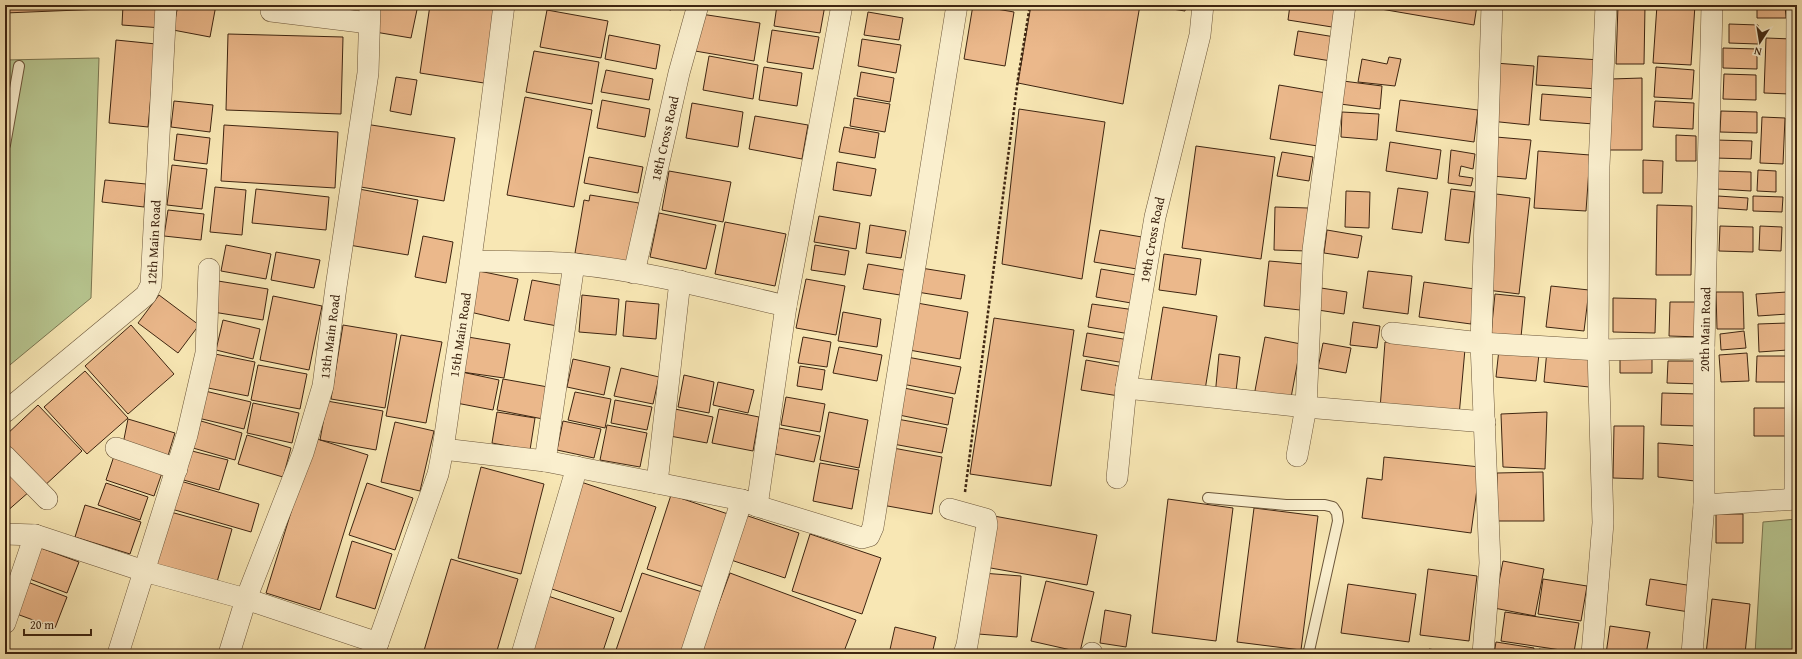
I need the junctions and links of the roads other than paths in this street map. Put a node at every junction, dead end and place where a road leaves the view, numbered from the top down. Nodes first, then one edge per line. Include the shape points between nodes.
1 (166, 5) edge
2 (272, 5) edge
3 (504, 5) edge
4 (698, 5) edge
5 (842, 5) edge
6 (957, 5) edge
7 (1203, 5) edge
8 (1345, 5) edge
9 (1492, 5) edge
10 (1606, 5) edge
11 (1712, 5) edge
12 (1797, 5) edge
13 (369, 14) edge
14 (19, 66) dead end
15 (5, 145) edge
16 (472, 261) junction
17 (574, 264) junction
18 (210, 269) dead end
19 (634, 272) junction
20 (680, 281) junction
21 (786, 306) junction
22 (1392, 333) dead end
23 (1481, 343) junction
24 (1704, 348) junction
25 (1598, 350) junction
26 (1126, 388) junction
27 (1306, 407) junction
28 (5, 412) edge
29 (1485, 422) junction
30 (116, 448) dead end
31 (443, 449) junction
32 (5, 456) edge
33 (1297, 456) dead end
34 (545, 461) junction
35 (577, 467) junction
36 (177, 469) junction
37 (1117, 478) dead end
38 (657, 483) junction
39 (1208, 498) dead end
40 (47, 499) dead end
41 (1796, 499) edge
42 (750, 503) junction
43 (1704, 505) junction
44 (956, 511) road end
45 (5, 534) edge
46 (35, 535) junction
47 (144, 571) junction
48 (246, 599) junction
49 (5, 623) edge
50 (376, 648) edge
51 (118, 654) edge
52 (229, 654) edge
53 (522, 654) edge
54 (691, 654) edge
55 (964, 654) edge
56 (1306, 654) edge
57 (1483, 654) edge
58 (1592, 654) edge
59 (1692, 654) edge

1 - 28 street, 12th Main Road via 151,285 146,295
2 - 13 street via 271,11
3 - 16 street, 15th Main Road
4 - 19 street, 18th Cross Road via 679,74
5 - 21 street
6 - 42 street via 873,527 869,536 862,538
7 - 26 street, 19th Cross Road via 1200,35 1154,217
8 - 27 street via 1313,250
9 - 23 street
10 - 25 street via 1599,166
11 - 24 street, 20th Main Road
12 - 41 street
13 - 48 street, 13th Main Road via 368,73 323,386 303,453
14 - 15 lane
16 - 17 street
16 - 31 street, 15th Main Road
17 - 19 street
17 - 34 street
18 - 36 street via 206,353
19 - 20 street
20 - 21 street
20 - 38 street
21 - 42 street
22 - 23 street
23 - 25 street
23 - 29 street
24 - 25 street
24 - 43 street, 20th Main Road
25 - 58 street via 1603,523
26 - 27 street
26 - 37 street, 19th Cross Road
27 - 29 street
27 - 33 street
29 - 57 street via 1490,563
30 - 36 street
31 - 34 street
31 - 50 street, 15th Main Road via 438,474
32 - 40 street
34 - 35 street
35 - 38 street
35 - 53 street
36 - 47 street
38 - 42 street
39 - 56 lane via 1286,505 1325,505 1333,507 1337,513 1338,520 1309,651
41 - 43 street
42 - 54 street
43 - 59 street, 20th Main Road
44 - 55 street via 986,519 987,525
45 - 46 street
46 - 47 street
46 - 49 street
47 - 48 street
47 - 51 street
48 - 50 street
48 - 52 street, 13th Main Road

